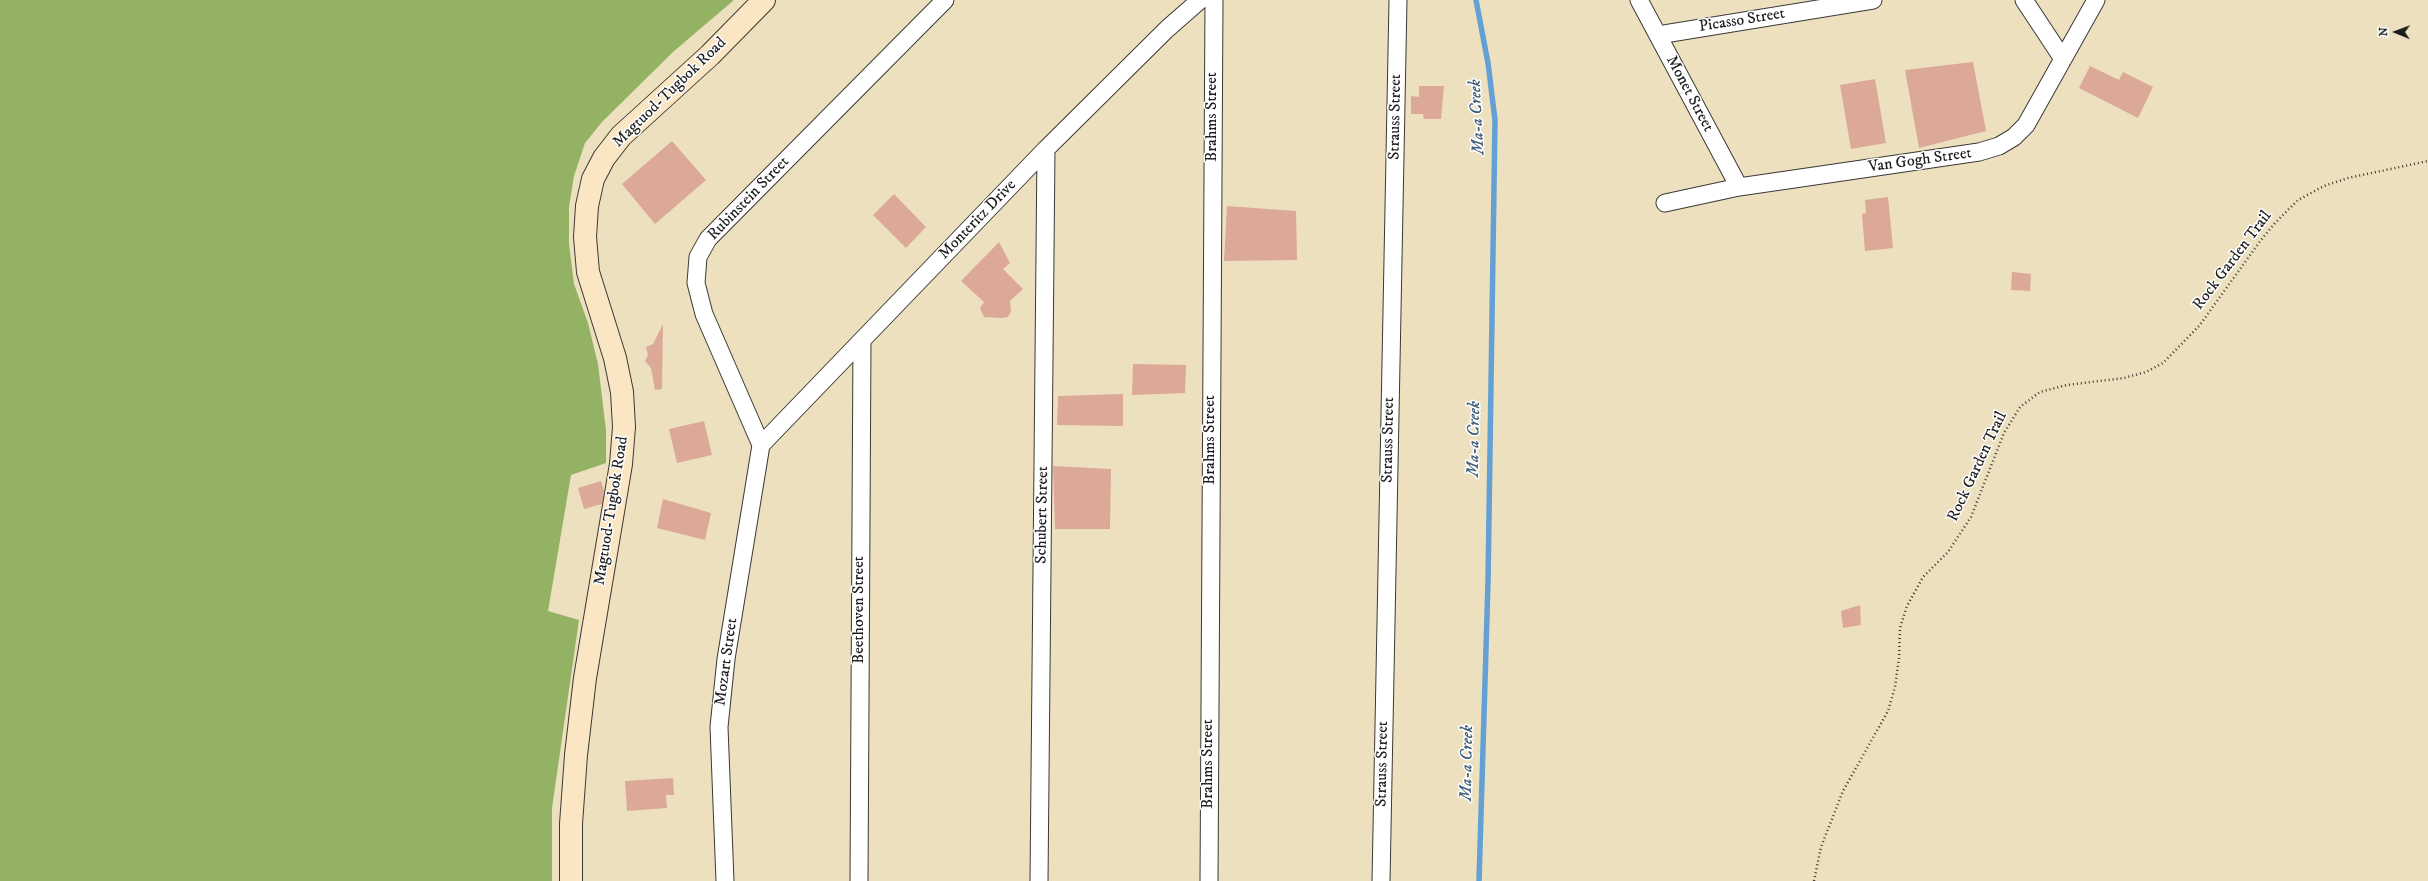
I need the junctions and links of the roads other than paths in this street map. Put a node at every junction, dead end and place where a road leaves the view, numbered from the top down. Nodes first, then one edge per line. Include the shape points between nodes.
1 (764, 0) edge
2 (945, 0) edge
3 (1200, 0) edge
4 (1214, 0) edge
5 (1398, 0) edge
6 (1639, 0) edge
7 (1873, 0) edge
8 (2024, 0) edge
9 (2096, 0) edge
10 (1658, 35) junction
11 (2063, 59) junction
12 (1046, 149) junction
13 (1739, 187) junction
14 (1666, 203) dead end
15 (862, 340) junction
16 (761, 445) junction
17 (572, 881) edge
18 (725, 881) edge
19 (859, 881) edge
20 (1038, 881) edge
21 (1209, 881) edge
22 (1381, 881) edge

1 - 17 main road, Magtuod-Tugbok Road via 710,55 621,136 604,158 593,179 587,206 588,272 615,358 622,392 624,427 621,464 585,678 576,755 571,824
2 - 16 street, Rubinstein Street via 708,239 698,257 696,283 704,314
3 - 12 street, Monteritz Drive via 1167,29
4 - 21 street, Brahms Street
5 - 22 street, Strauss Street
6 - 10 street, Monet Street
7 - 10 street, Picasso Street
8 - 11 street
9 - 11 street, Van Gogh Street
10 - 13 street, Monet Street
11 - 13 street, Van Gogh Street via 2026,125 2014,137 1998,146 1979,152
12 - 15 street, Monteritz Drive
12 - 20 street, Schubert Street
13 - 14 street, Van Gogh Street
15 - 16 street, Monteritz Drive
15 - 19 street, Beethoven Street
16 - 18 street, Mozart Street via 726,659 719,727

